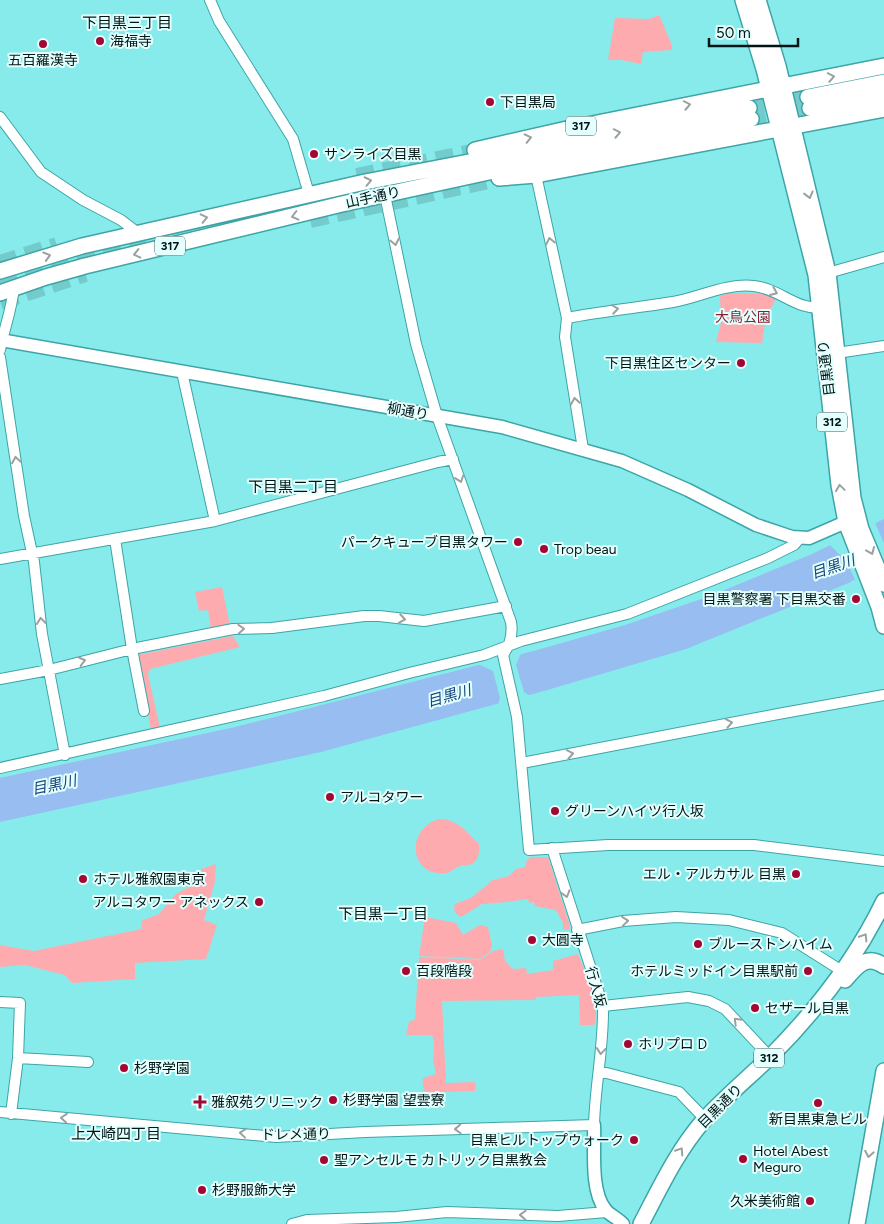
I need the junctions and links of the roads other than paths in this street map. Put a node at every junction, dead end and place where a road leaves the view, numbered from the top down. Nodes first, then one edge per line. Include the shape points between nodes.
1 (210, 0) edge
2 (743, 0) edge
3 (758, 0) edge
4 (884, 66) edge
5 (884, 82) edge
6 (776, 87) junction
7 (884, 94) edge
8 (884, 109) edge
9 (0, 116) edge
10 (786, 128) junction
11 (397, 175) junction
12 (536, 175) junction
13 (432, 184) junction
14 (309, 194) junction
15 (385, 195) junction
16 (138, 233) junction
17 (884, 257) edge
18 (0, 271) edge
19 (828, 273) junction
20 (14, 287) junction
21 (0, 293) edge
22 (825, 308) junction
23 (567, 318) junction
24 (1, 343) edge
25 (884, 346) edge
26 (837, 353) junction
27 (0, 357) edge
28 (182, 372) junction
29 (437, 416) junction
30 (583, 449) junction
31 (453, 459) junction
32 (215, 521) junction
33 (854, 526) junction
34 (800, 538) junction
35 (115, 539) junction
36 (32, 554) junction
37 (0, 559) edge
38 (877, 579) edge
39 (506, 606) junction
40 (884, 626) edge
41 (132, 649) junction
42 (506, 651) junction
43 (49, 670) junction
44 (0, 679) edge
45 (884, 696) edge
46 (144, 711) dead end
47 (65, 755) junction
48 (522, 763) junction
49 (0, 768) edge
50 (552, 848) junction
51 (884, 861) edge
52 (884, 901) edge
53 (577, 930) junction
54 (884, 966) edge
55 (842, 971) junction
56 (828, 992) junction
57 (0, 1002) edge
58 (603, 1006) junction
59 (770, 1057) junction
60 (18, 1058) junction
61 (88, 1062) dead end
62 (599, 1071) junction
63 (884, 1071) edge
64 (0, 1112) edge
65 (12, 1114) junction
66 (705, 1119) junction
67 (594, 1125) junction
68 (607, 1212) junction
69 (292, 1224) edge
70 (623, 1224) edge
71 (640, 1224) edge
72 (857, 1224) edge

1 - 14 street via 219,21 293,139
2 - 6 main road, 312 via 764,69
3 - 6 main road, 312 via 775,55
6 -> 4 main road, 317
5 - 7 main road via 809,102
6 - 10 main road, 312
11 -> 6 main road, 317 via 459,154 549,133
8 - 10 main road, 317
9 - 16 street via 41,172
10 - 12 main road, 317
10 -> 19 main road, 目黒通り / 312 via 797,148
10 - 22 main road, 目黒通り / 312 via 788,166
11 -> 13 main road, 山手通り / 317 via 750,113
14 -> 11 main road, 山手通り / 317
12 - 13 main road, 317
23 -> 12 street
13 - 15 main road, 山手通り / 317
16 -> 14 main road, 山手通り / 317
15 -> 20 main road, 山手通り / 317 via 85,266
15 -> 29 street via 416,344
18 -> 16 main road, 山手通り / 317
17 - 19 street
19 - 22 main road, 目黒通り / 312
20 - 21 main road, 山手通り / 317
20 - 24 street via 13,303
23 -> 22 street via 673,302 727,287 768,289 795,303
22 - 26 main road, 目黒通り / 312
33 -> 22 main road, 目黒通り / 312 via 839,485
30 -> 23 street via 565,337
24 - 28 street, 柳通り
25 - 26 street
26 - 33 main road, 目黒通り / 312
36 -> 27 street
28 - 29 street, 柳通り
28 - 32 street
29 - 30 street, 柳通り via 502,428
29 - 31 street
30 - 34 street, 柳通り via 622,461 756,525 781,535
31 - 32 street
31 -> 39 street
32 - 35 street
33 - 34 street
33 - 38 main road, 目黒通り / 312
34 - 42 street via 794,545 768,558 627,614 521,641
35 - 36 street
35 - 41 street
36 - 37 street
43 -> 36 street
38 - 40 main road, 目黒通り / 312
41 -> 39 street via 233,629 272,628 364,616 424,621
39 - 42 street via 512,630
43 -> 41 street
41 - 46 street
42 - 47 street
42 - 48 street
43 - 44 street
43 - 47 street
48 -> 45 street
47 - 49 street
48 - 50 street via 529,850
50 - 51 street via 754,845
50 -> 53 street, 行人坂
55 -> 52 main road, 目黒通り / 312
53 -> 55 street via 676,916 729,920 782,932
53 - 58 street, 行人坂
54 - 56 main road via 875,960 858,965 843,983
55 - 56 main road, 目黒通り / 312
56 - 59 main road, 目黒通り / 312
57 - 60 street via 20,1003
59 -> 58 street via 725,1009 709,1001 688,997
58 -> 62 street, 行人坂
59 - 66 main road, 目黒通り / 312
60 - 61 street
60 - 65 street
62 - 66 street via 679,1092
62 - 67 street, 行人坂
63 -> 72 main road
64 - 65 street, ドレメ通り
67 -> 65 street, ドレメ通り via 268,1137
71 -> 66 main road, 目黒通り / 312 via 676,1158
67 - 68 street via 596,1188 599,1201
68 -> 69 street via 558,1216 447,1212 307,1220
68 - 70 street

